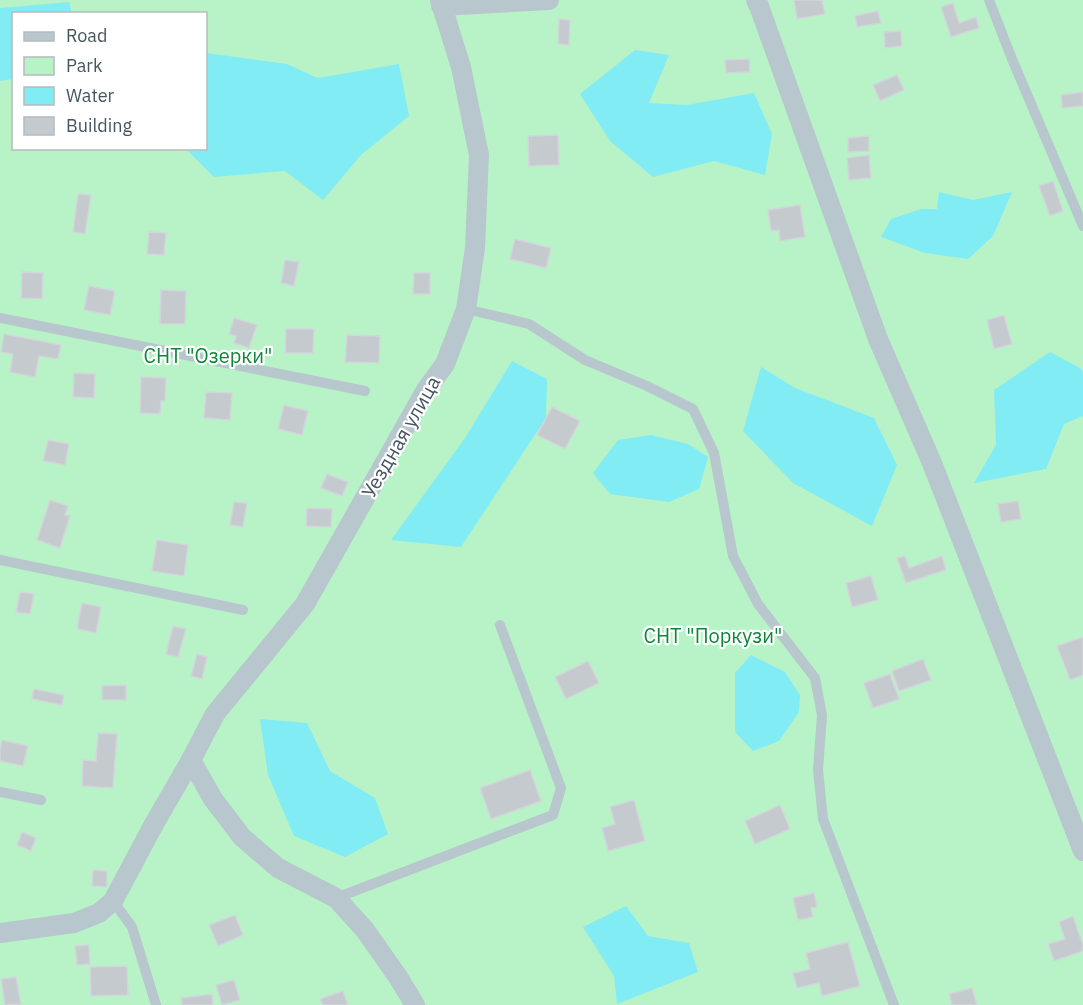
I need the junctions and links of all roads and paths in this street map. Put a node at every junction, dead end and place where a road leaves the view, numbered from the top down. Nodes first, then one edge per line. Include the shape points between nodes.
1 (549, 0) edge
2 (756, 0) edge
3 (989, 0) edge
4 (441, 3) edge
5 (1083, 226) edge
6 (466, 309) junction
7 (0, 318) edge
8 (365, 391) dead end
9 (0, 560) edge
10 (243, 610) dead end
11 (500, 625) dead end
12 (191, 760) junction
13 (0, 792) edge
14 (41, 800) dead end
15 (1083, 851) edge
16 (336, 898) junction
17 (113, 901) junction
18 (0, 933) edge
19 (156, 1005) edge
20 (415, 1005) edge
21 (894, 1005) edge

1 - 4 street
2 - 15 street via 878,339 932,463
3 - 5 lane
4 - 6 street, Уездная улица via 461,66 479,155 475,248
6 - 12 street, Уездная улица via 445,364 426,390 305,604 214,714
6 - 21 lane via 529,324 585,360 693,409 714,453 733,556 758,604 815,678 822,715 818,770 823,819
7 - 8 lane
9 - 10 lane
11 - 16 lane via 561,788 553,814
12 - 16 street via 213,799 242,837 278,868
12 - 17 street, Уездная улица
13 - 14 lane
16 - 20 street via 365,930
17 - 18 street via 99,913 74,923
17 - 19 lane via 132,927

